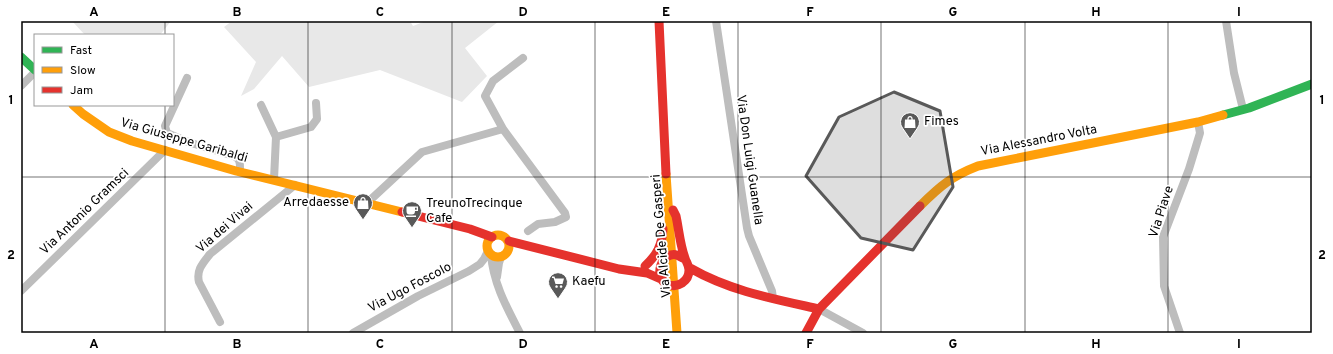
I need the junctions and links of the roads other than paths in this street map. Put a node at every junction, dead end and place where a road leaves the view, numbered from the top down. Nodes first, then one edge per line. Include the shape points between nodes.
1 (659, 21) edge
2 (716, 21) edge
3 (1226, 21) edge
4 (21, 57) edge
5 (523, 58) dead end
6 (34, 70) edge
7 (34, 72) edge
8 (188, 78) dead end
9 (1312, 84) edge
10 (21, 86) edge
11 (316, 103) dead end
12 (261, 105) dead end
13 (74, 106) edge
14 (1243, 109) junction
15 (1198, 122) junction
16 (503, 129) junction
17 (276, 137) junction
18 (165, 150) junction
19 (240, 172) junction
20 (274, 179) junction
21 (295, 185) junction
22 (367, 203) junction
23 (670, 210) junction
24 (470, 229) junction
25 (528, 231) dead end
26 (492, 237) junction
27 (508, 241) junction
28 (530, 247) junction
29 (489, 250) junction
30 (504, 254) junction
31 (678, 256) junction
32 (662, 261) junction
33 (495, 266) junction
34 (645, 266) junction
35 (690, 268) junction
36 (631, 269) junction
37 (470, 271) junction
38 (663, 280) junction
39 (677, 285) junction
40 (21, 291) edge
41 (774, 298) junction
42 (819, 308) junction
43 (220, 322) dead end
44 (353, 333) edge
45 (520, 333) edge
46 (678, 333) edge
47 (684, 333) edge
48 (806, 333) edge
49 (863, 333) edge
50 (1180, 333) edge

1 - 23 street, Via Alcide De Gasperi
2 - 41 street, Via Don Luigi Guanella via 747,228
3 - 14 street via 1234,73
4 - 6 street
5 - 16 street via 493,81 485,96
7 - 10 street
8 - 19 street via 165,130 175,137 237,158 240,162
9 - 14 street, Via Alessandro Volta
11 - 17 street via 317,119 311,127
12 - 17 street
13 - 18 street, Via Giuseppe Garibaldi via 109,132
14 - 15 street, Via Alessandro Volta
15 - 42 street, Via Alessandro Volta via 978,166 962,172 937,189
15 - 50 street, Via Piave via 1200,132 1164,237 1164,286
16 - 22 street via 422,152
16 - 25 street via 566,217 538,224
17 - 20 street
18 - 19 street, Via Giuseppe Garibaldi
18 - 40 street, Via Antonio Gramsci
19 - 20 street, Via Giuseppe Garibaldi
20 - 21 street, Via Giuseppe Garibaldi
21 - 22 street, Via Giuseppe Garibaldi
21 - 43 street, Via dei Vivai via 210,254 202,264 197,277
22 - 24 street, Via Giuseppe Garibaldi
23 - 31 street, Via Alcide De Gasperi
23 - 31 street via 676,216
23 - 34 street via 664,217 660,249 655,258
24 - 26 street, Via Giuseppe Garibaldi
24 - 29 street, Via Giuseppe Garibaldi via 482,238
26 - 27 street via 501,235
26 - 29 street via 488,240
27 - 28 street
27 - 30 street via 510,246
28 - 30 street
28 - 36 street via 619,269
29 - 30 street via 497,257
29 - 33 street
29 - 37 street, Via Ugo Foscolo via 480,264
30 - 33 street
31 - 32 street via 666,257
31 - 35 street
31 - 39 street, Via Alcide De Gasperi
32 - 34 street
32 - 38 street via 659,271
33 - 37 street, Via Ugo Foscolo via 483,266
33 - 45 street via 501,294
34 - 36 street
35 - 39 street via 687,279
35 - 41 street via 715,283
36 - 38 street
37 - 44 street, Via Ugo Foscolo via 418,296
38 - 39 street
39 - 46 street, Via Alcide De Gasperi
39 - 47 street, Via Alcide De Gasperi
41 - 42 street
42 - 48 street, Via Alessandro Volta
42 - 49 street

